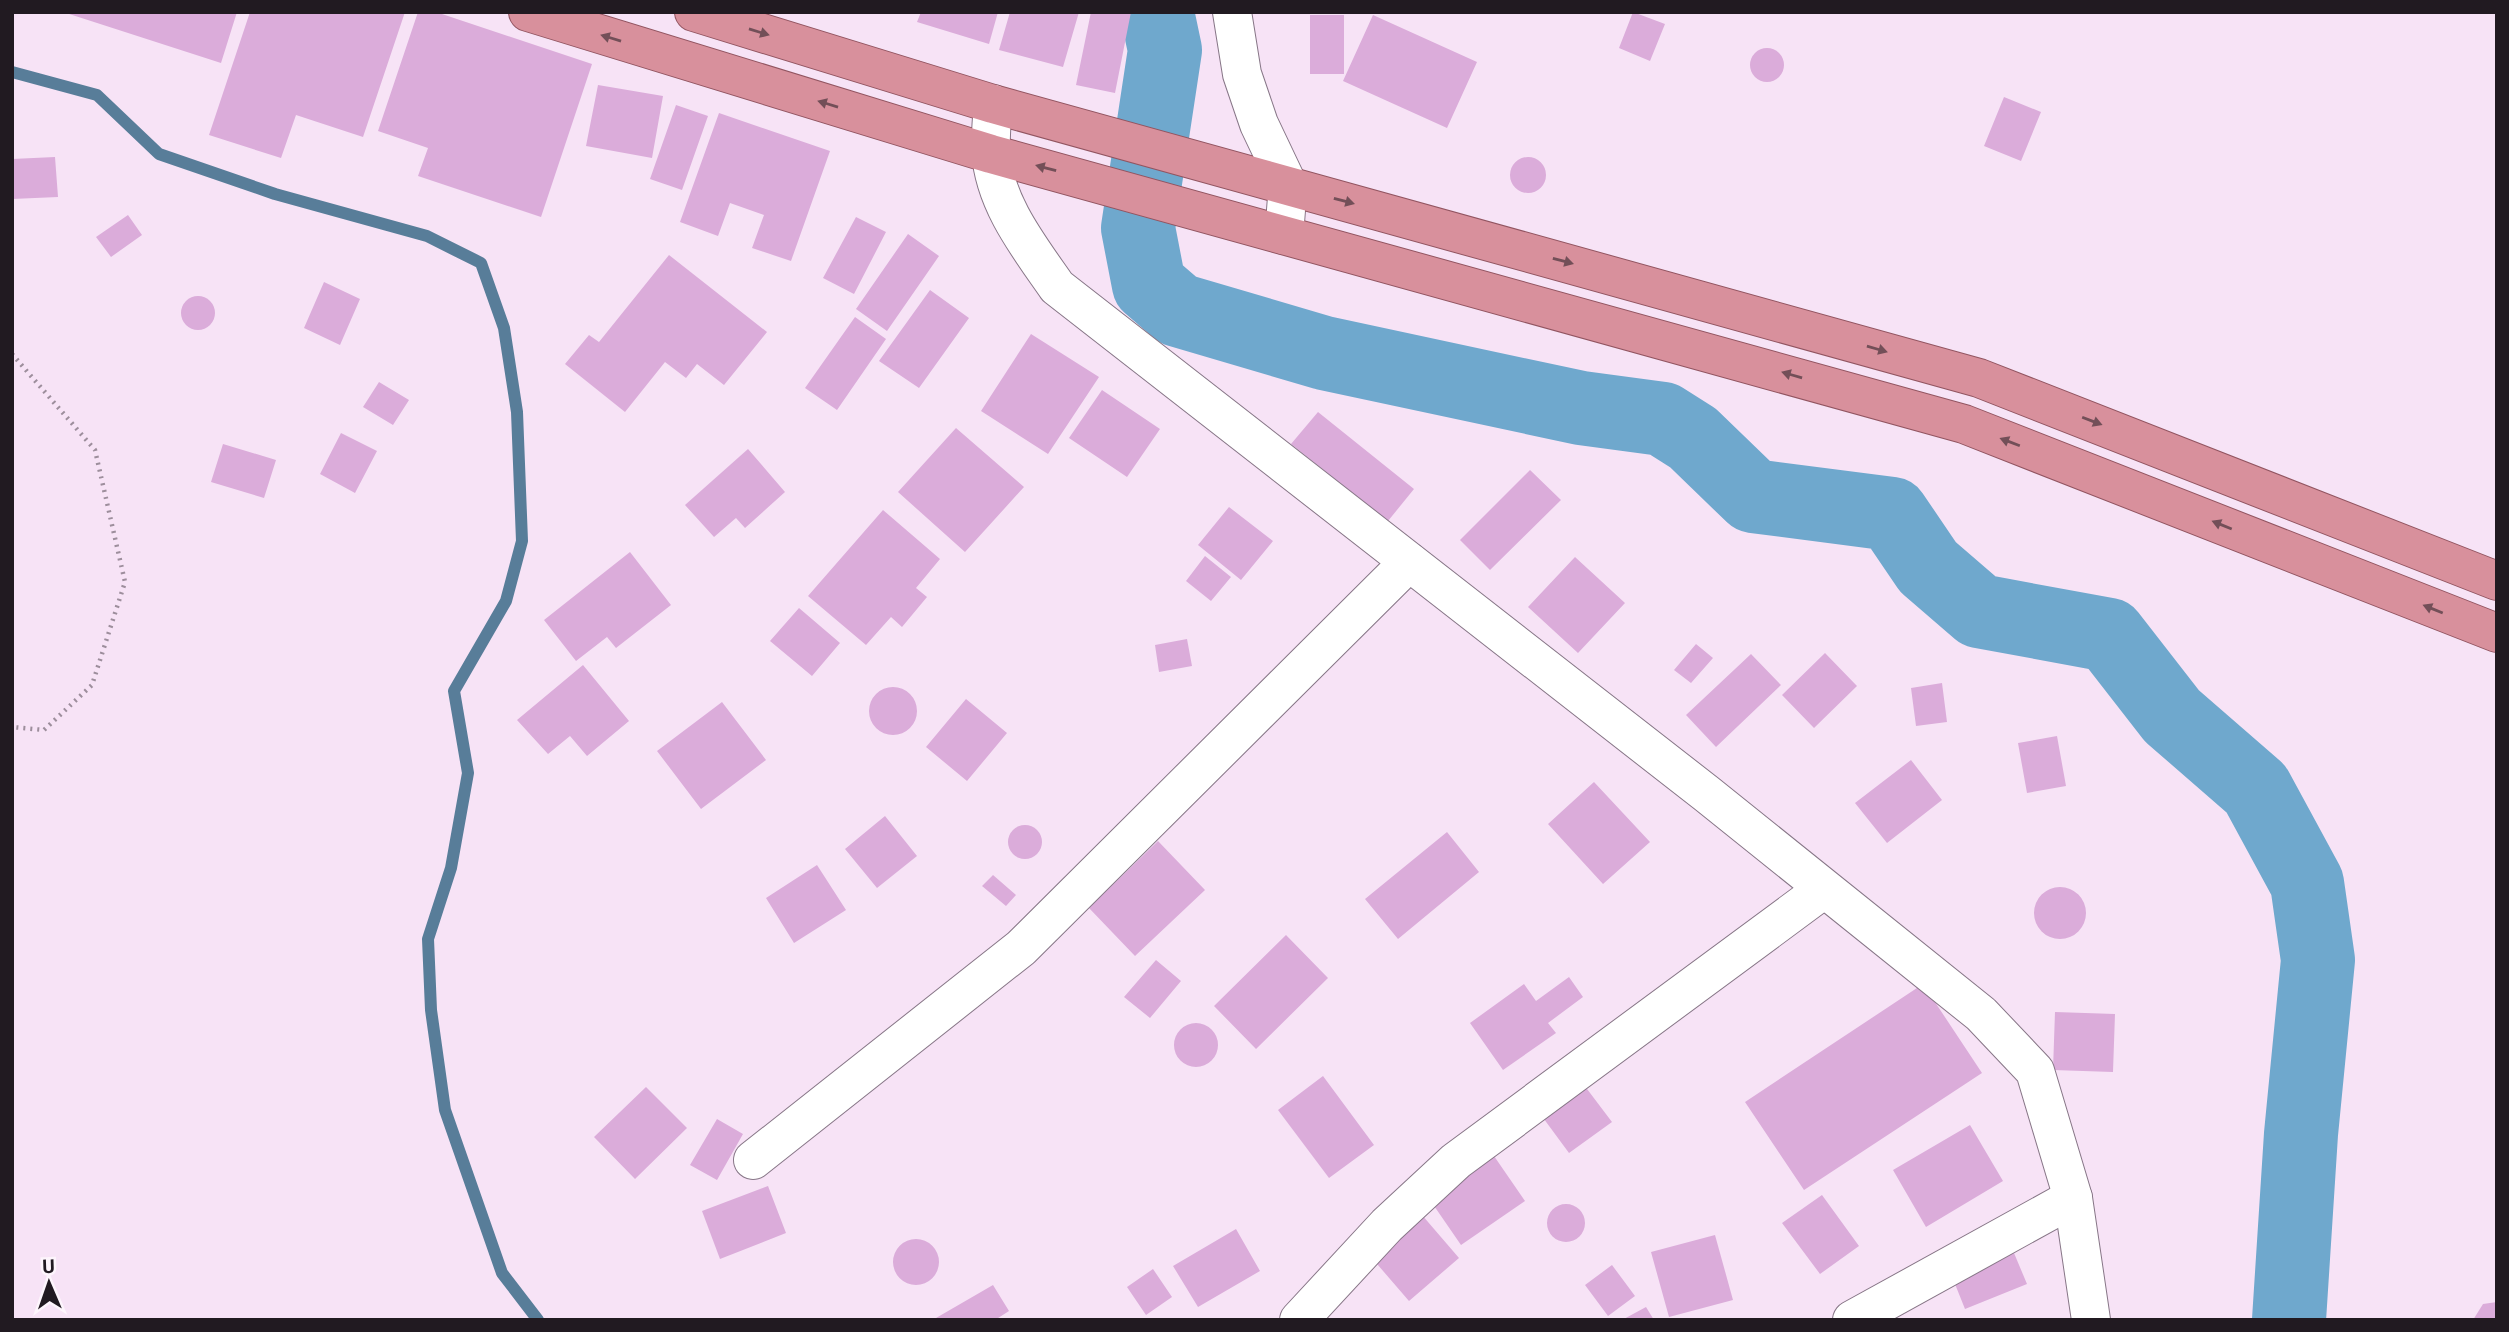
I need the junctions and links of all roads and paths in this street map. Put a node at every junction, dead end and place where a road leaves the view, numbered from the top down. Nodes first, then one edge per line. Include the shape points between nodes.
1 (528, 12) edge
2 (694, 12) edge
3 (1232, 12) edge
4 (993, 104) junction
5 (991, 154) junction
6 (1288, 185) junction
7 (1284, 235) junction
8 (12, 354) edge
9 (1409, 562) junction
10 (2497, 581) edge
11 (2497, 633) edge
12 (12, 727) edge
13 (1824, 889) junction
14 (753, 1160) dead end
15 (2073, 1198) junction
16 (1299, 1320) edge
17 (1852, 1320) edge
18 (2091, 1320) edge

5 -> 1 highway
2 -> 4 highway
3 - 6 street via 1242,74
4 - 5 street
4 - 6 highway
7 -> 5 highway
5 - 9 street via 1018,230 1057,287
6 - 7 street
6 -> 10 highway via 1979,379
11 -> 7 highway via 1964,424
8 - 12 path via 95,450 125,582 92,685 44,730
9 - 13 street
9 - 14 street via 1021,948
13 - 15 street via 1981,1014 2035,1071
13 - 16 street via 1456,1161 1387,1225
15 - 17 street
15 - 18 street

